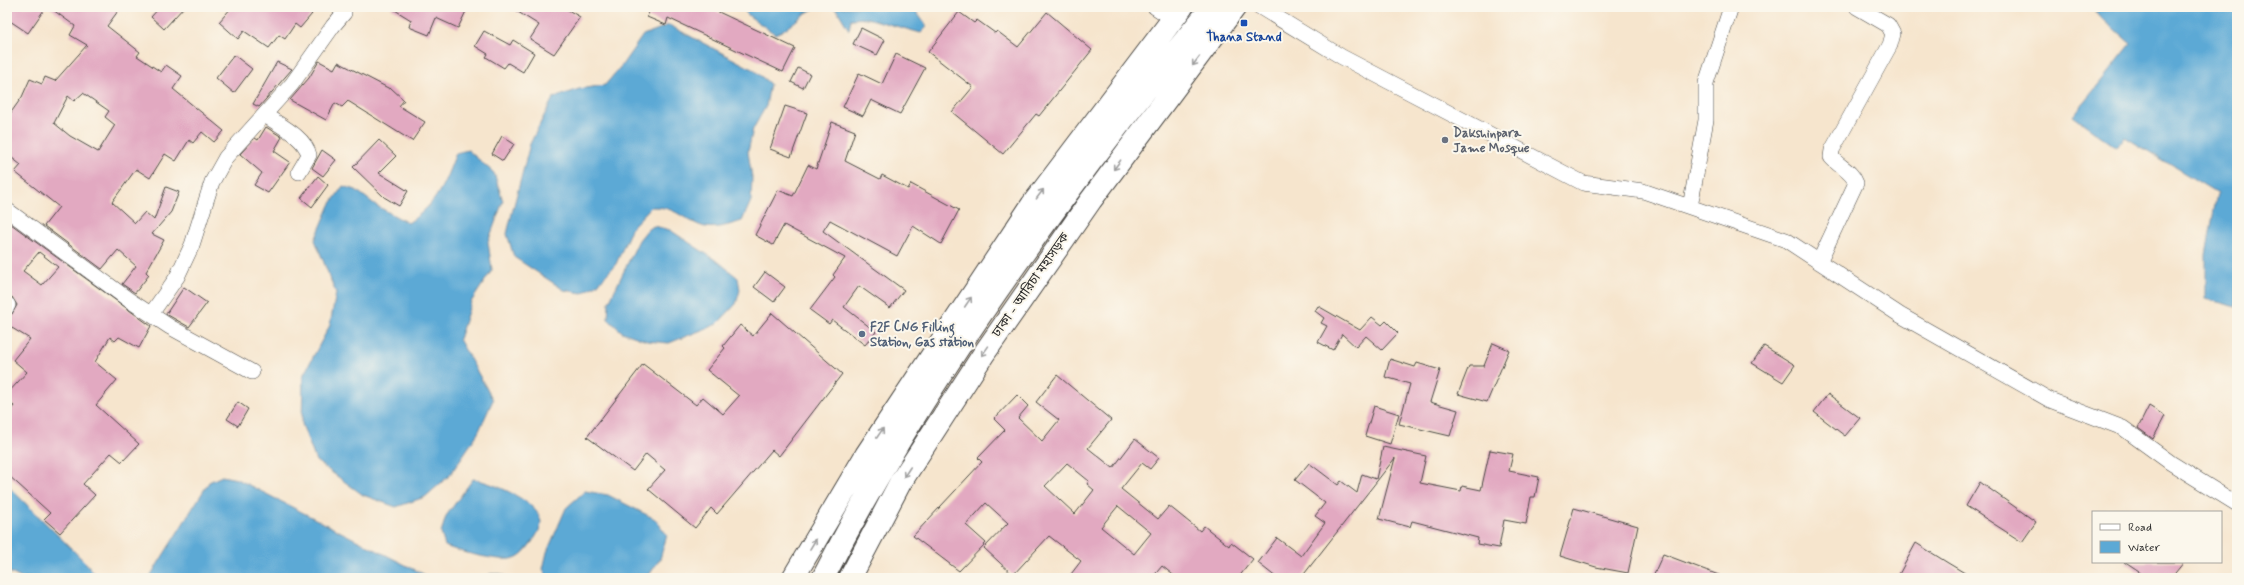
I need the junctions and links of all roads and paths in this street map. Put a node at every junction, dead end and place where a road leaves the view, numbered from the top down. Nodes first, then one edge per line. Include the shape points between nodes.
1 (1212, 7) edge
2 (1235, 7) edge
3 (1260, 7) edge
4 (1731, 7) edge
5 (1857, 7) edge
6 (1170, 11) edge
7 (344, 13) dead end
8 (265, 115) junction
9 (299, 172) dead end
10 (1690, 207) junction
11 (7, 210) edge
12 (1819, 262) junction
13 (151, 314) junction
14 (252, 372) dead end
15 (2237, 504) edge
16 (793, 578) edge
17 (823, 578) edge
18 (850, 578) edge

1 - 17 highway via 1172,54 1045,222 972,328 912,418 855,516
2 -> 18 highway, ঢাকা - আরিচা মহাসড়ক via 1091,200 982,355 900,483
3 - 10 street via 1342,57 1583,183 1643,191
4 - 10 street via 1706,83 1706,120
5 - 12 street via 1888,24 1893,34 1890,45 1832,150 1831,158 1838,167 1850,173 1856,183
16 -> 6 highway via 866,455 1032,205
7 - 8 street via 292,84
8 - 9 street via 308,149 309,155
8 - 13 street via 221,164 212,182 192,245 177,278
10 - 12 street via 1786,240
11 - 13 street
12 - 15 street via 1900,315 2050,400 2123,428 2171,464
13 - 14 street

